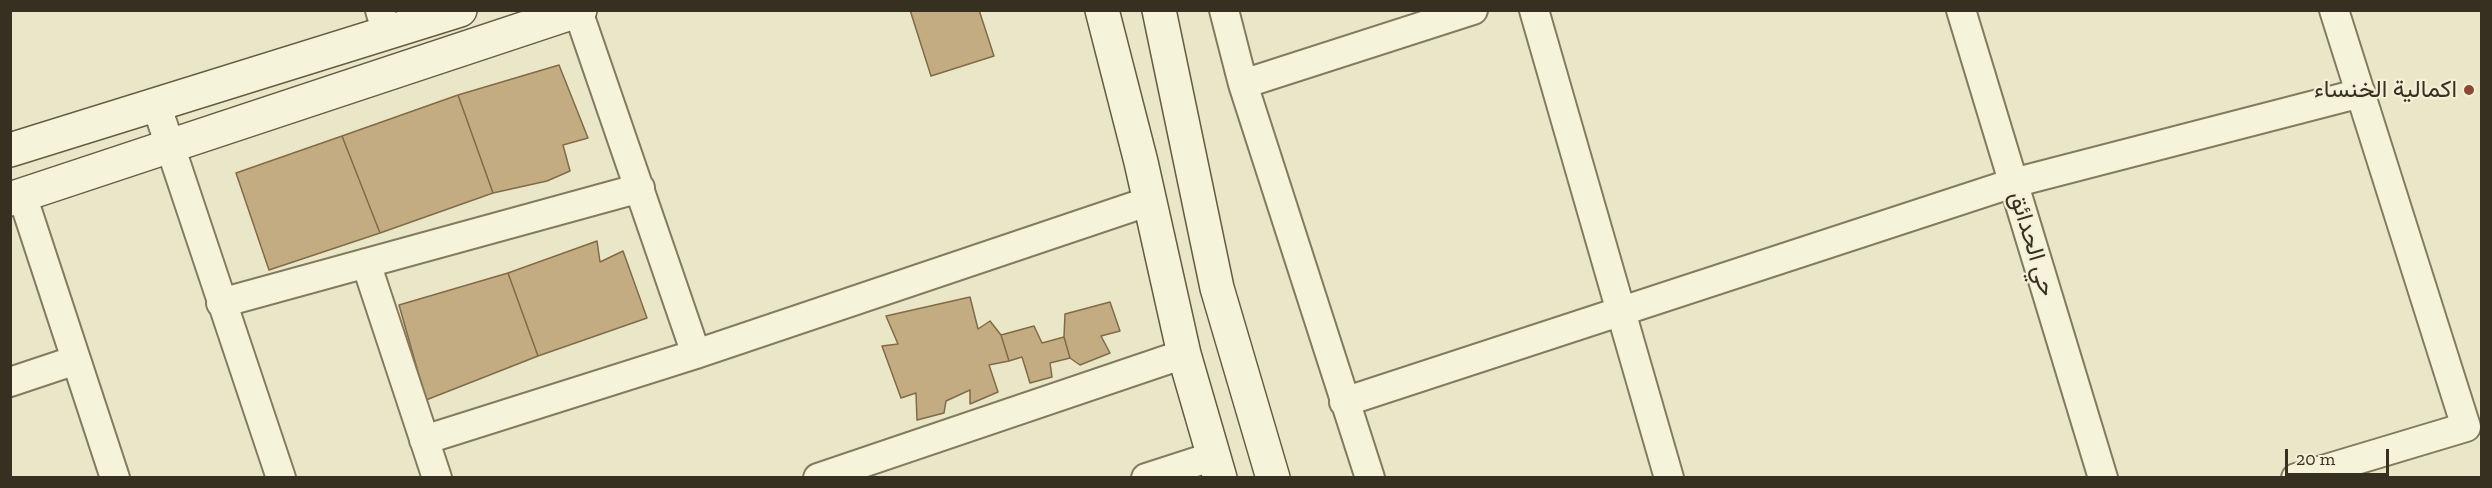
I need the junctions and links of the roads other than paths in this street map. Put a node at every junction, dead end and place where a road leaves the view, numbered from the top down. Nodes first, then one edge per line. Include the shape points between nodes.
1 (460, 10) edge
2 (1102, 10) edge
3 (1159, 10) edge
4 (1224, 10) edge
5 (1473, 10) edge
6 (1534, 10) edge
7 (1961, 10) edge
8 (2334, 10) edge
9 (579, 11) edge
10 (383, 22) edge
11 (1243, 84) junction
12 (2361, 93) junction
13 (157, 107) junction
14 (170, 147) junction
15 (10, 150) edge
16 (2013, 183) junction
17 (640, 188) junction
18 (16, 197) edge
19 (1150, 201) junction
20 (366, 263) junction
21 (221, 303) junction
22 (1621, 312) junction
23 (696, 354) junction
24 (1184, 354) junction
25 (76, 360) junction
26 (10, 382) edge
27 (1344, 402) junction
28 (424, 440) junction
29 (1217, 467) edge
30 (115, 477) edge
31 (281, 477) edge
32 (437, 477) edge
33 (818, 477) edge
34 (1146, 477) edge
35 (1273, 477) edge
36 (1370, 477) edge
37 (1669, 477) edge
38 (2103, 477) edge
39 (2296, 477) edge

1 - 10 main road
2 - 19 main road
3 - 35 main road via 1217,288
4 - 11 street
5 - 11 street
6 - 22 street
7 - 16 street, حي الحدائق
8 - 12 street
9 - 14 main road
9 - 17 street
10 - 13 main road
11 - 27 street
12 - 16 street
12 - 39 street via 2466,427
13 - 14 street
13 - 15 main road
14 - 18 main road
14 - 21 street
16 - 22 street
16 - 38 street, حي الحدائق
17 - 20 street
17 - 23 street
18 - 25 street
19 - 23 street
19 - 24 main road
20 - 21 street
20 - 28 street
21 - 31 street
22 - 27 street
22 - 37 street
23 - 28 street
24 - 29 main road
24 - 33 street
25 - 26 street
25 - 30 street
27 - 36 street
28 - 32 street
29 - 34 street

